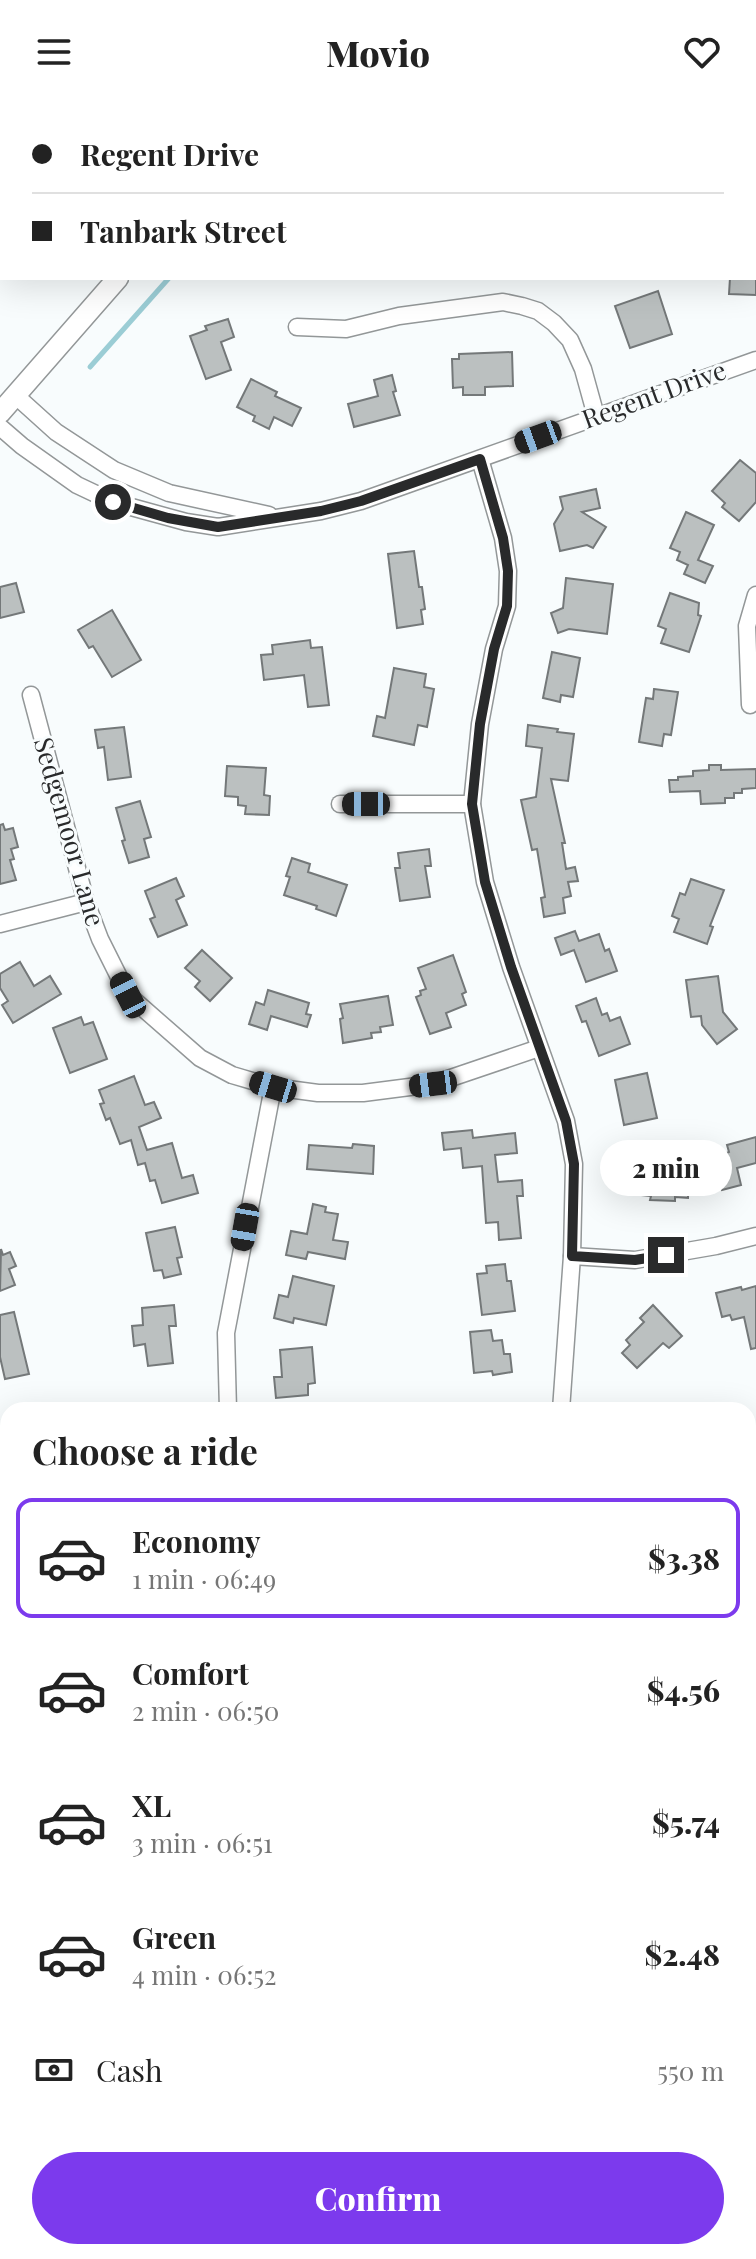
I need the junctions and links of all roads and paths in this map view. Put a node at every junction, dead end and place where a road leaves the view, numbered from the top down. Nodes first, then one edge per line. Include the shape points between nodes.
1 (116, 280) edge
2 (297, 327) dead end
3 (756, 360) edge
4 (15, 395) junction
5 (0, 413) edge
6 (596, 416) junction
7 (0, 427) edge
8 (480, 459) junction
9 (279, 517) junction
10 (756, 595) edge
11 (31, 695) dead end
12 (750, 705) dead end
13 (340, 804) dead end
14 (472, 804) junction
15 (86, 902) junction
16 (0, 924) edge
17 (539, 1048) junction
18 (273, 1087) junction
19 (756, 1236) edge
20 (572, 1256) junction
21 (228, 1402) edge
22 (562, 1402) edge

1 - 4 street
2 - 6 street via 346,329 503,302 522,306 538,311 570,340
3 - 6 street, Regent Drive
4 - 5 street
4 - 9 street, Regent Drive via 56,432 114,470 169,493
6 - 8 street, Regent Drive
7 - 9 street, Regent Drive via 77,485 113,502 218,527
8 - 9 street, Regent Drive via 361,501
8 - 14 street via 508,571 507,606 480,724
10 - 12 street via 747,626
11 - 15 street, Sedgemoor Lane
13 - 14 street
14 - 17 street via 485,882
15 - 16 street
15 - 18 street, Sedgemoor Lane via 128,995 200,1058
17 - 18 street, Sedgemoor Lane via 433,1084 363,1093
17 - 20 street via 566,1121 574,1164
18 - 21 street via 226,1333
19 - 20 street via 635,1260
20 - 22 street

